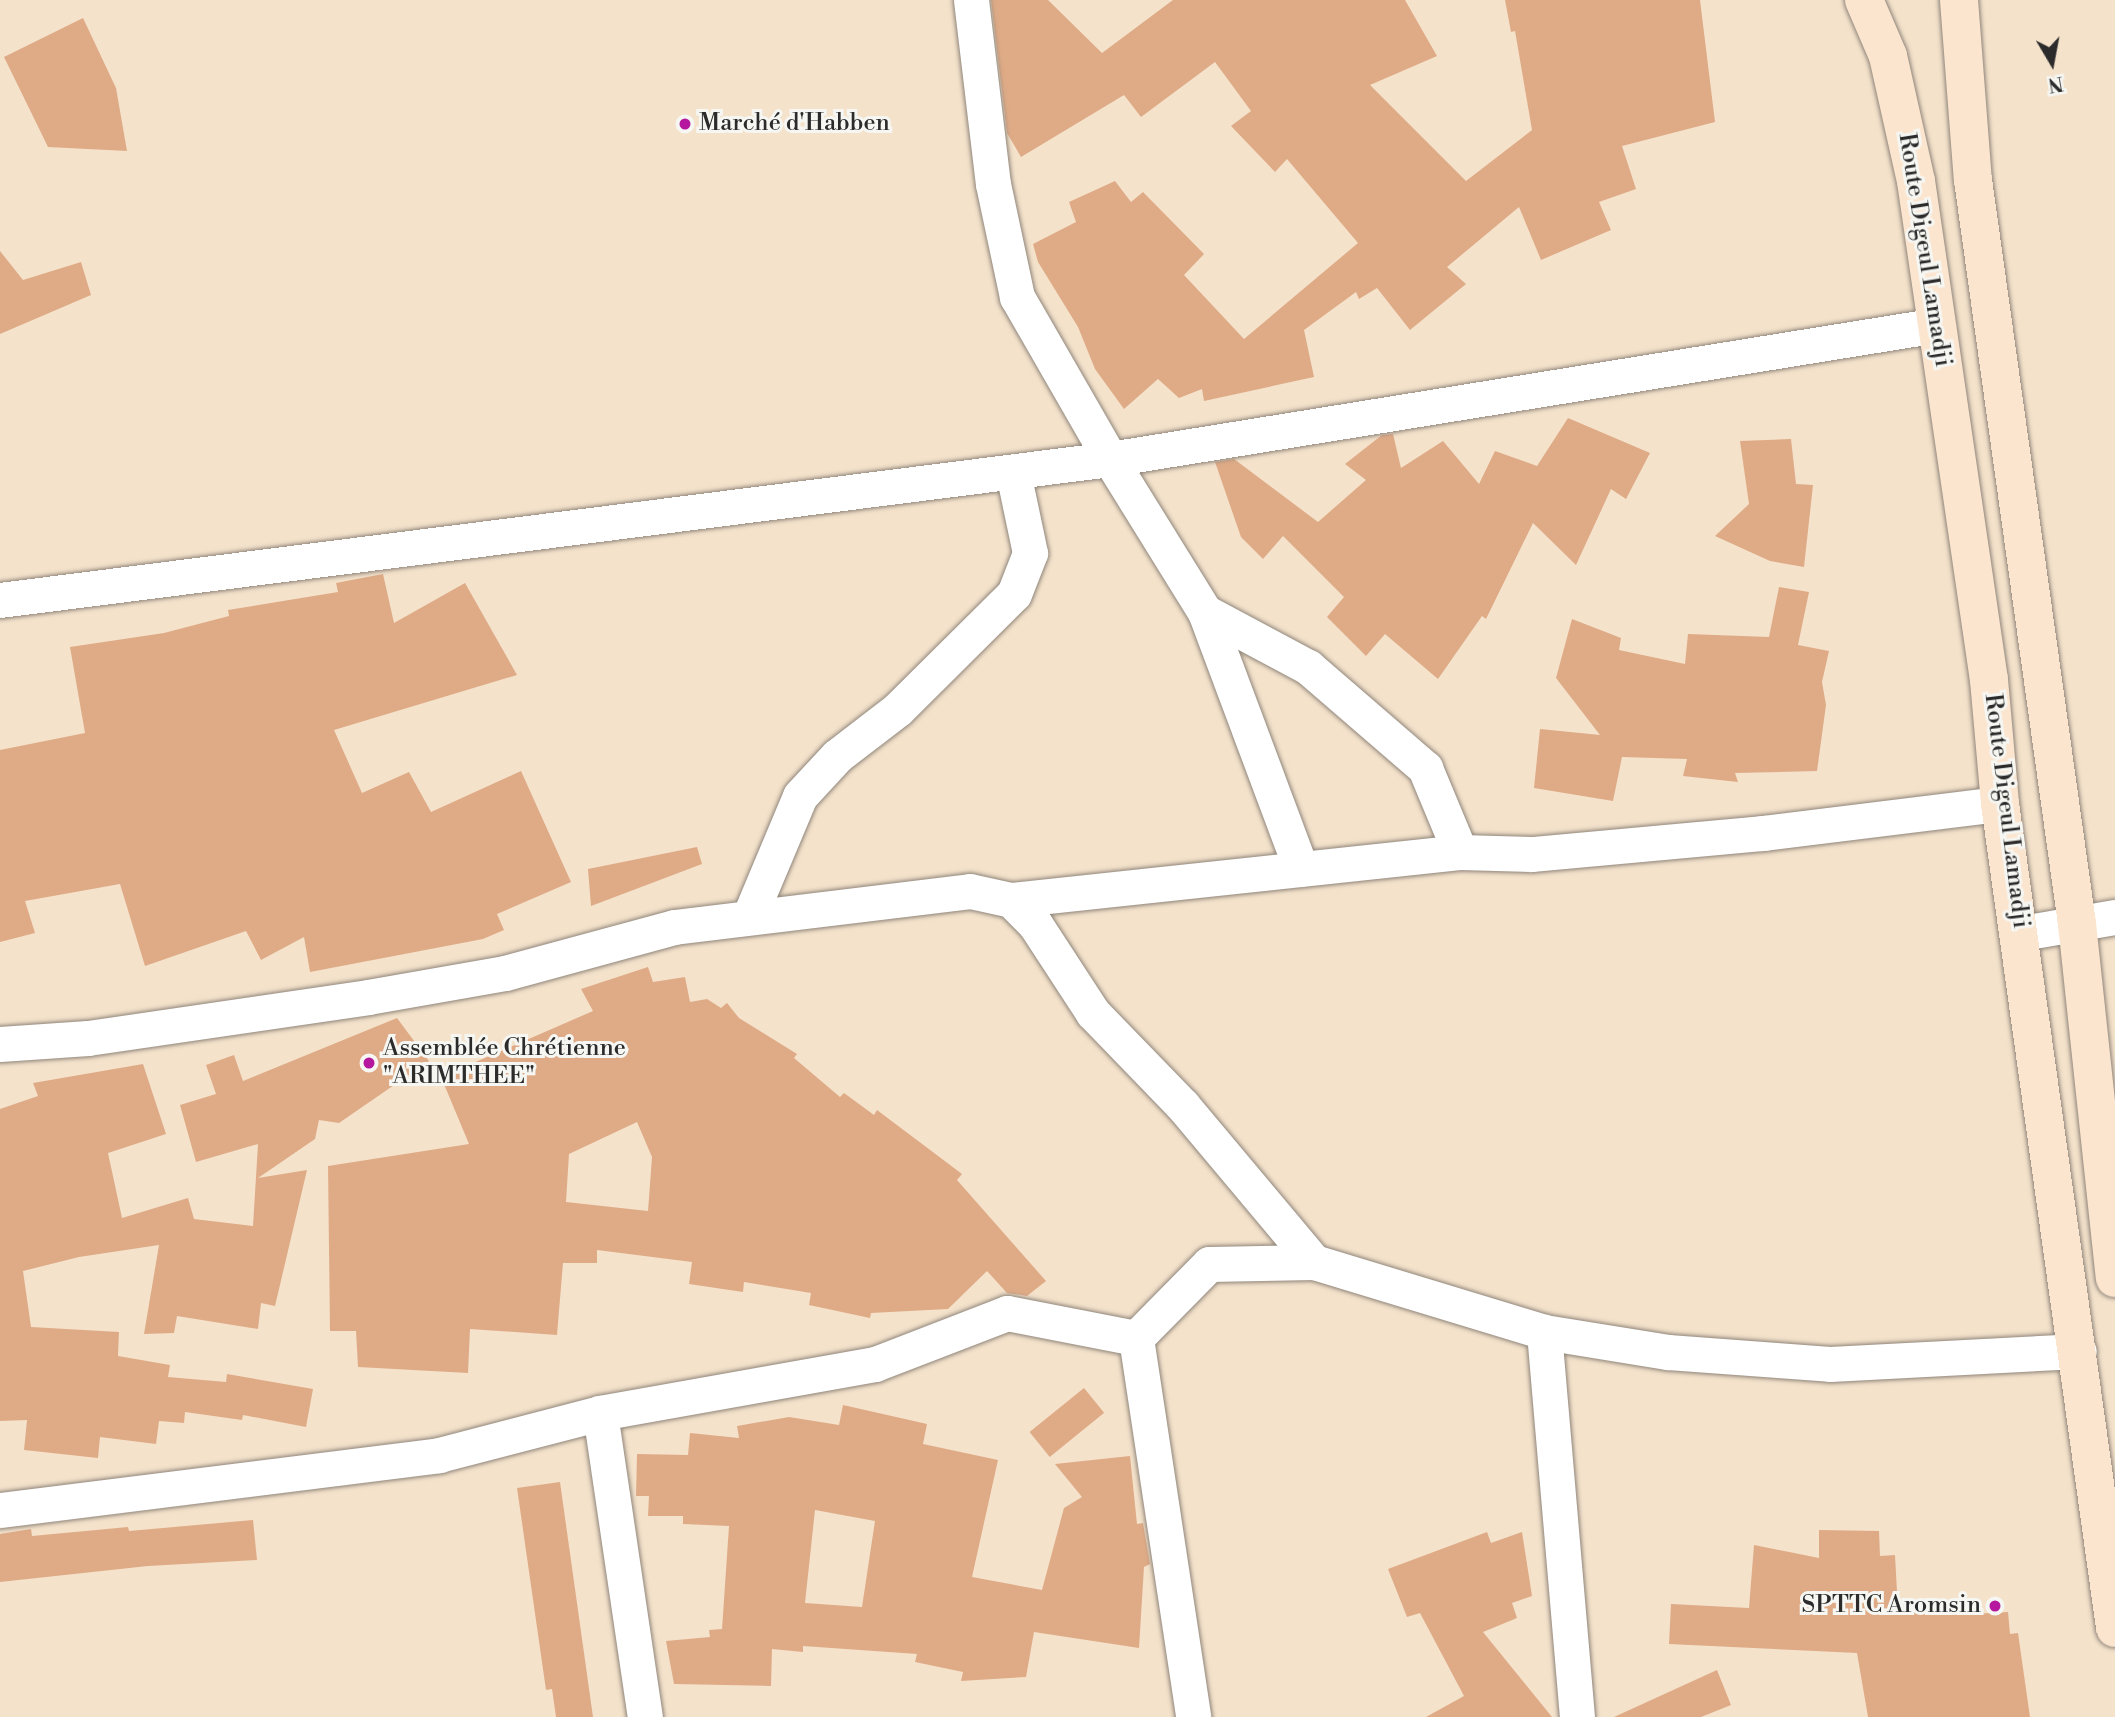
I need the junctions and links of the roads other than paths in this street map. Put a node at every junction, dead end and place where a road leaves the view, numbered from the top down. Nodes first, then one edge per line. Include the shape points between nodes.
1 (971, 0) edge
2 (1864, 0) edge
3 (1959, 0) edge
4 (1937, 325) junction
5 (1110, 459) junction
6 (1013, 472) junction
7 (0, 600) edge
8 (1205, 612) junction
9 (2000, 804) junction
10 (1460, 852) junction
11 (1301, 869) junction
12 (1011, 900) junction
13 (750, 915) junction
14 (2115, 917) edge
15 (2077, 924) junction
16 (2022, 933) junction
17 (0, 1044) edge
18 (1314, 1262) junction
19 (2115, 1278) edge
20 (1544, 1332) junction
21 (1136, 1338) junction
22 (2079, 1351) junction
23 (600, 1413) junction
24 (0, 1510) edge
25 (2115, 1628) edge
26 (645, 1717) edge
27 (1193, 1717) edge
28 (1577, 1717) edge

1 - 5 street via 993,184 1017,297
2 - 4 main road, Route Digeul Lamadji via 1888,56 1916,181
3 - 15 main road via 1973,180
4 - 5 street
4 - 9 main road, Route Digeul Lamadji via 1989,680
5 - 6 street
5 - 8 street
6 - 7 street
6 - 13 street via 1030,553 1014,594 906,701 837,755 800,796
8 - 10 street via 1308,667 1425,768
8 - 11 street
9 - 10 street via 1586,849
9 - 16 main road, Route Digeul Lamadji
10 - 11 street
11 - 12 street
12 - 13 street via 970,891
12 - 18 street via 1035,923 1093,1013 1183,1106
13 - 17 street via 674,927 505,973 439,985 88,1038
14 - 15 street
15 - 16 street
15 - 19 main road
16 - 22 main road, Route Digeul Lamadji
18 - 20 street
18 - 21 street via 1209,1264
20 - 22 street via 1668,1352 1830,1364
20 - 28 street
21 - 23 street via 1007,1312 876,1364
21 - 27 street
22 - 25 main road, Route Digeul Lamadji
23 - 24 street via 439,1455
23 - 26 street

